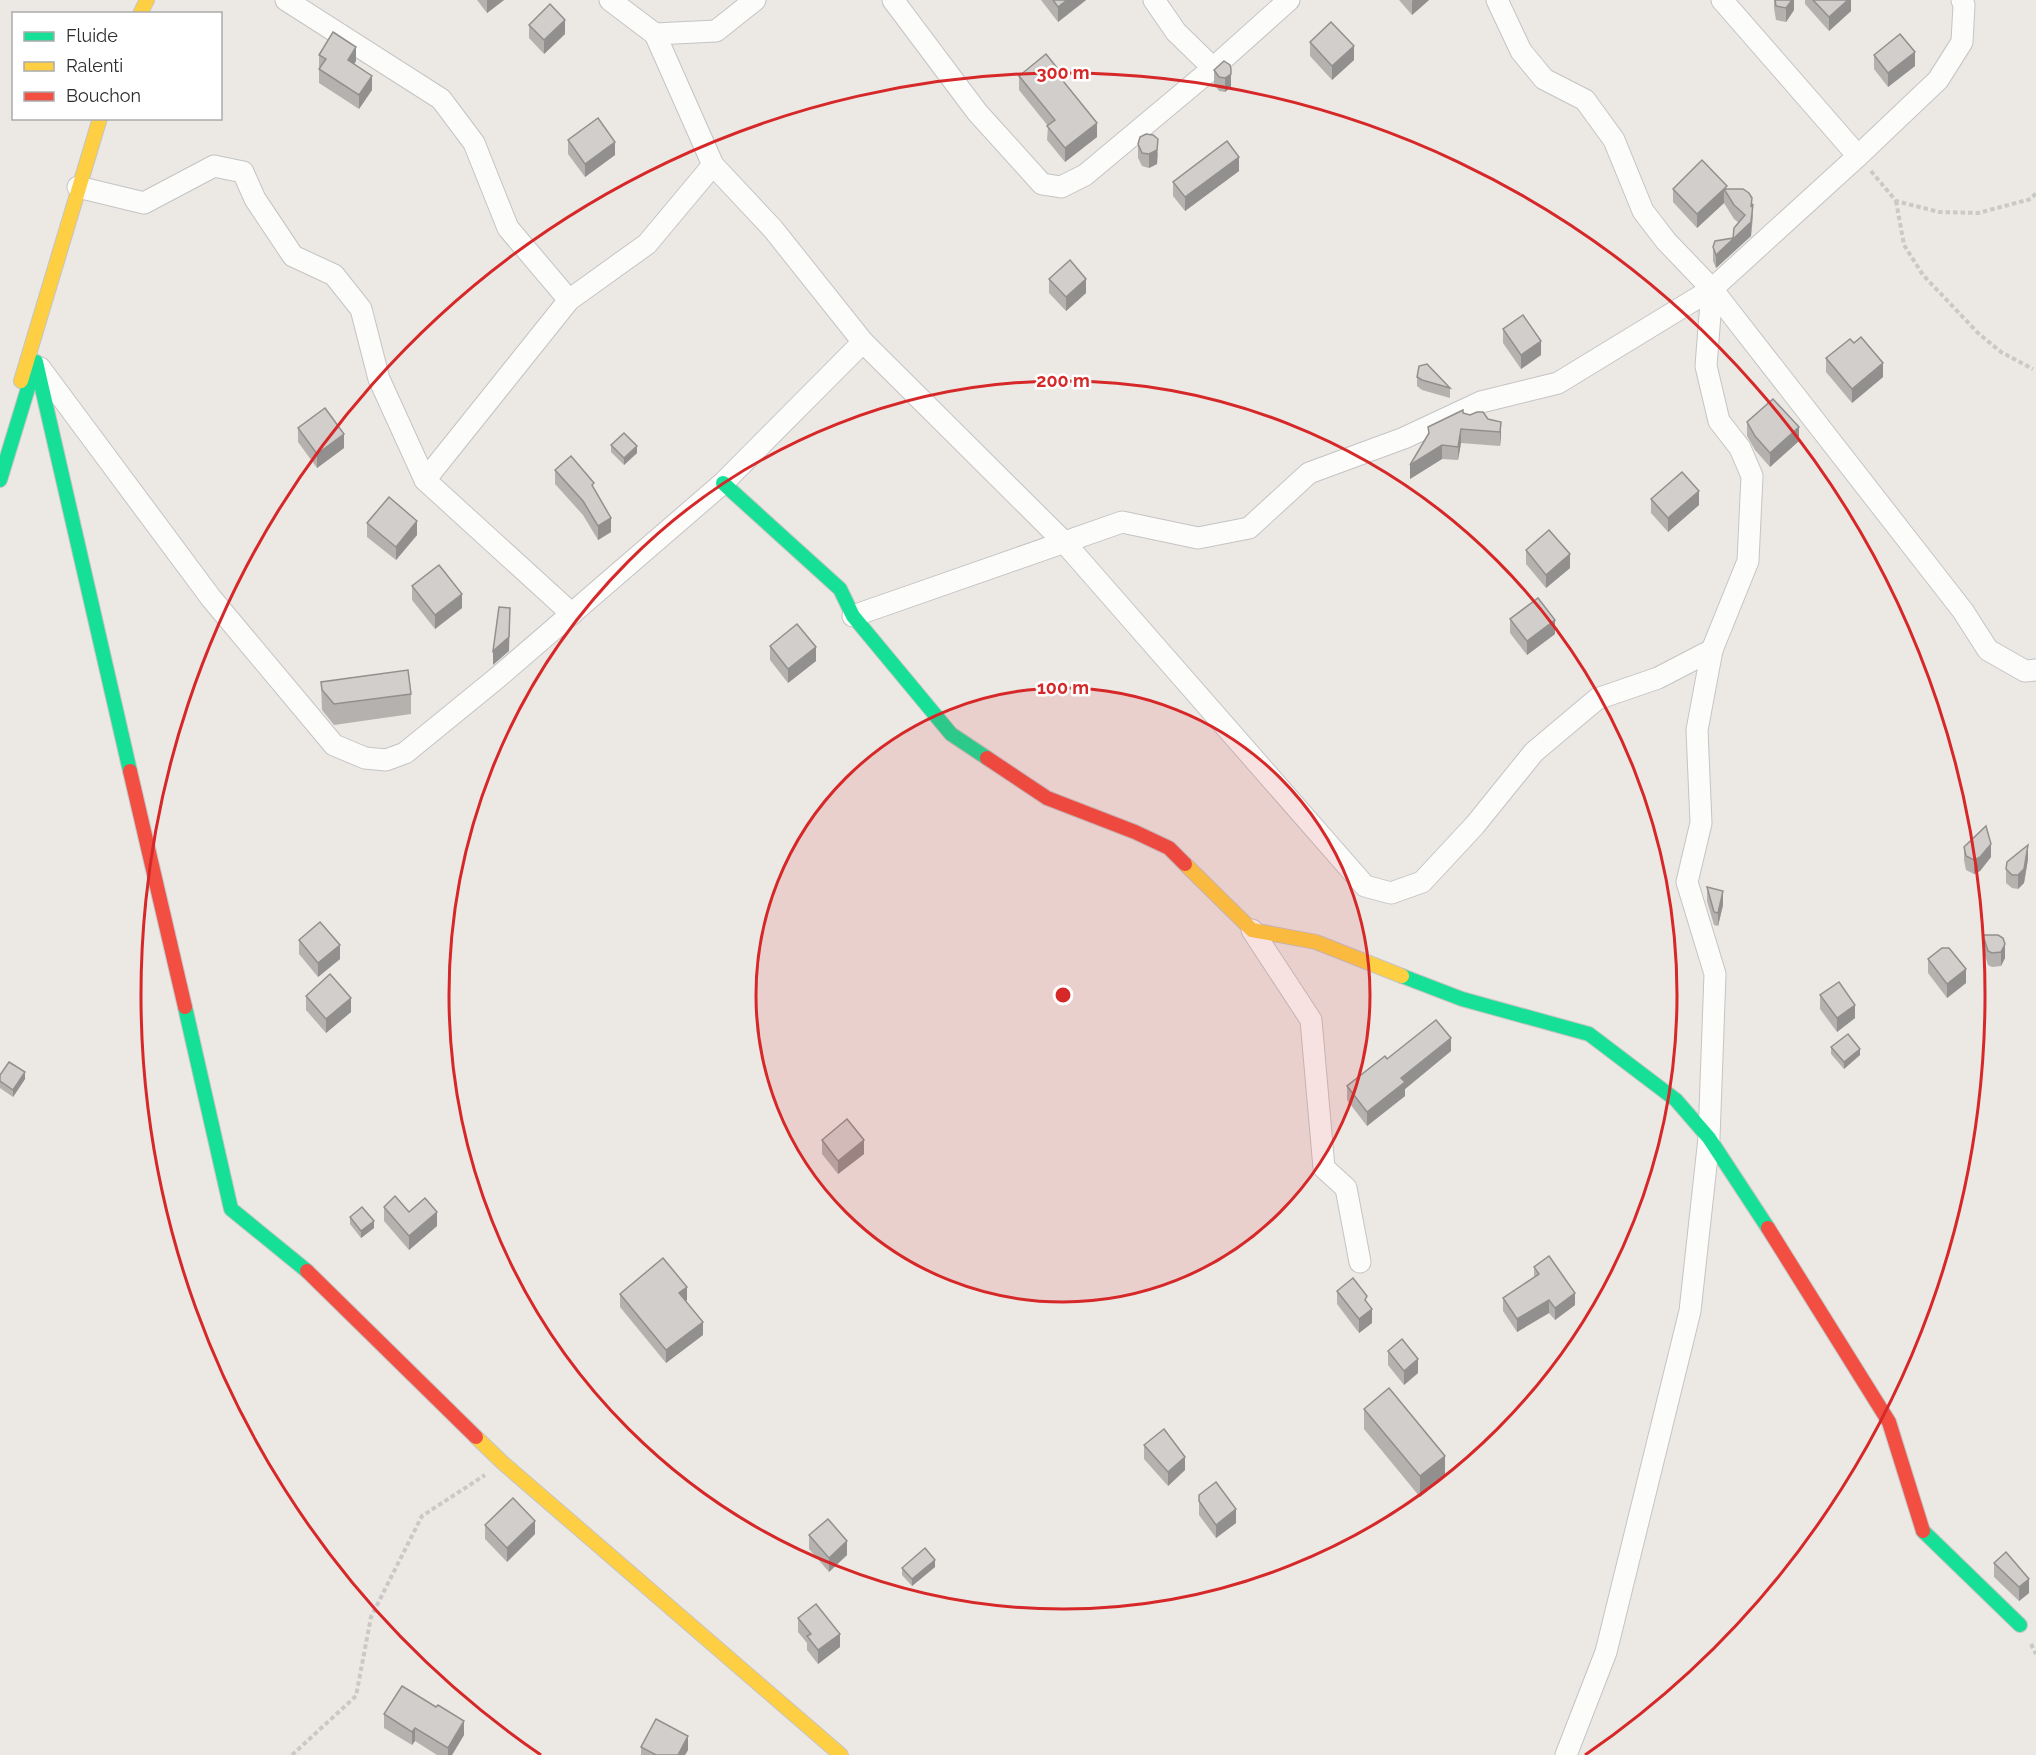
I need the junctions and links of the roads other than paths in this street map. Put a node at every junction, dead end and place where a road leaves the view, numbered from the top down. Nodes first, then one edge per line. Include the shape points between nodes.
1 (286, 0) edge
2 (610, 0) edge
3 (755, 0) edge
4 (893, 0) edge
5 (1154, 0) edge
6 (1289, 0) edge
7 (1497, 0) edge
8 (1722, 0) edge
9 (1962, 0) edge
10 (656, 34) junction
11 (1213, 68) junction
12 (99, 120) edge
13 (1858, 156) junction
14 (713, 165) junction
15 (78, 187) junction
16 (1712, 289) junction
17 (570, 300) junction
18 (864, 342) junction
19 (36, 362) junction
20 (0, 454) edge
21 (0, 480) edge
22 (425, 480) junction
23 (723, 483) junction
24 (1064, 542) junction
25 (572, 614) junction
26 (853, 616) junction
27 (1712, 650) junction
28 (2036, 670) edge
29 (1252, 930) junction
30 (1709, 1138) junction
31 (1360, 1262) dead end
32 (2020, 1625) dead end
33 (841, 1755) edge
34 (1566, 1755) edge

1 - 17 street via 441,99 474,143 508,228
2 - 10 street
3 - 10 street via 716,31
4 - 11 street via 977,112 1042,184 1061,187 1085,175
5 - 11 street via 1176,32
6 - 11 street
7 - 16 street via 1521,51 1544,79 1585,100 1614,140 1643,211
8 - 13 street
9 - 13 street via 1962,42 1938,80
10 - 14 street
12 - 15 street
13 - 16 street
14 - 17 street via 647,244
14 - 18 street via 773,229
15 - 20 street
15 - 22 street via 144,203 214,166 243,172 255,199 293,256 334,275 361,309 379,379
16 - 24 street via 1558,383 1481,402 1404,438 1309,473 1249,528 1198,538 1122,522
16 - 27 street via 1706,366 1719,422 1740,448 1752,476 1748,561
16 - 28 street via 1963,611 1988,650 2025,671
17 - 22 street
18 - 23 street
18 - 24 street
19 - 21 street
19 - 25 street via 211,597 334,745 365,758 386,760 405,753
19 - 33 street via 231,1209 315,1277 503,1463
22 - 25 street
23 - 25 street
23 - 26 street via 840,589
24 - 26 street
24 - 27 street via 1365,886 1391,893 1422,882 1534,752 1597,699 1658,678
26 - 29 street via 951,734 1047,798 1169,848
27 - 30 street via 1697,730 1701,823 1687,882 1715,974
29 - 30 street via 1316,942 1462,999 1589,1034 1676,1100
29 - 31 street via 1311,1020 1324,1168 1346,1188
30 - 32 street via 1889,1422 1922,1530
30 - 34 street via 1690,1311 1606,1652

